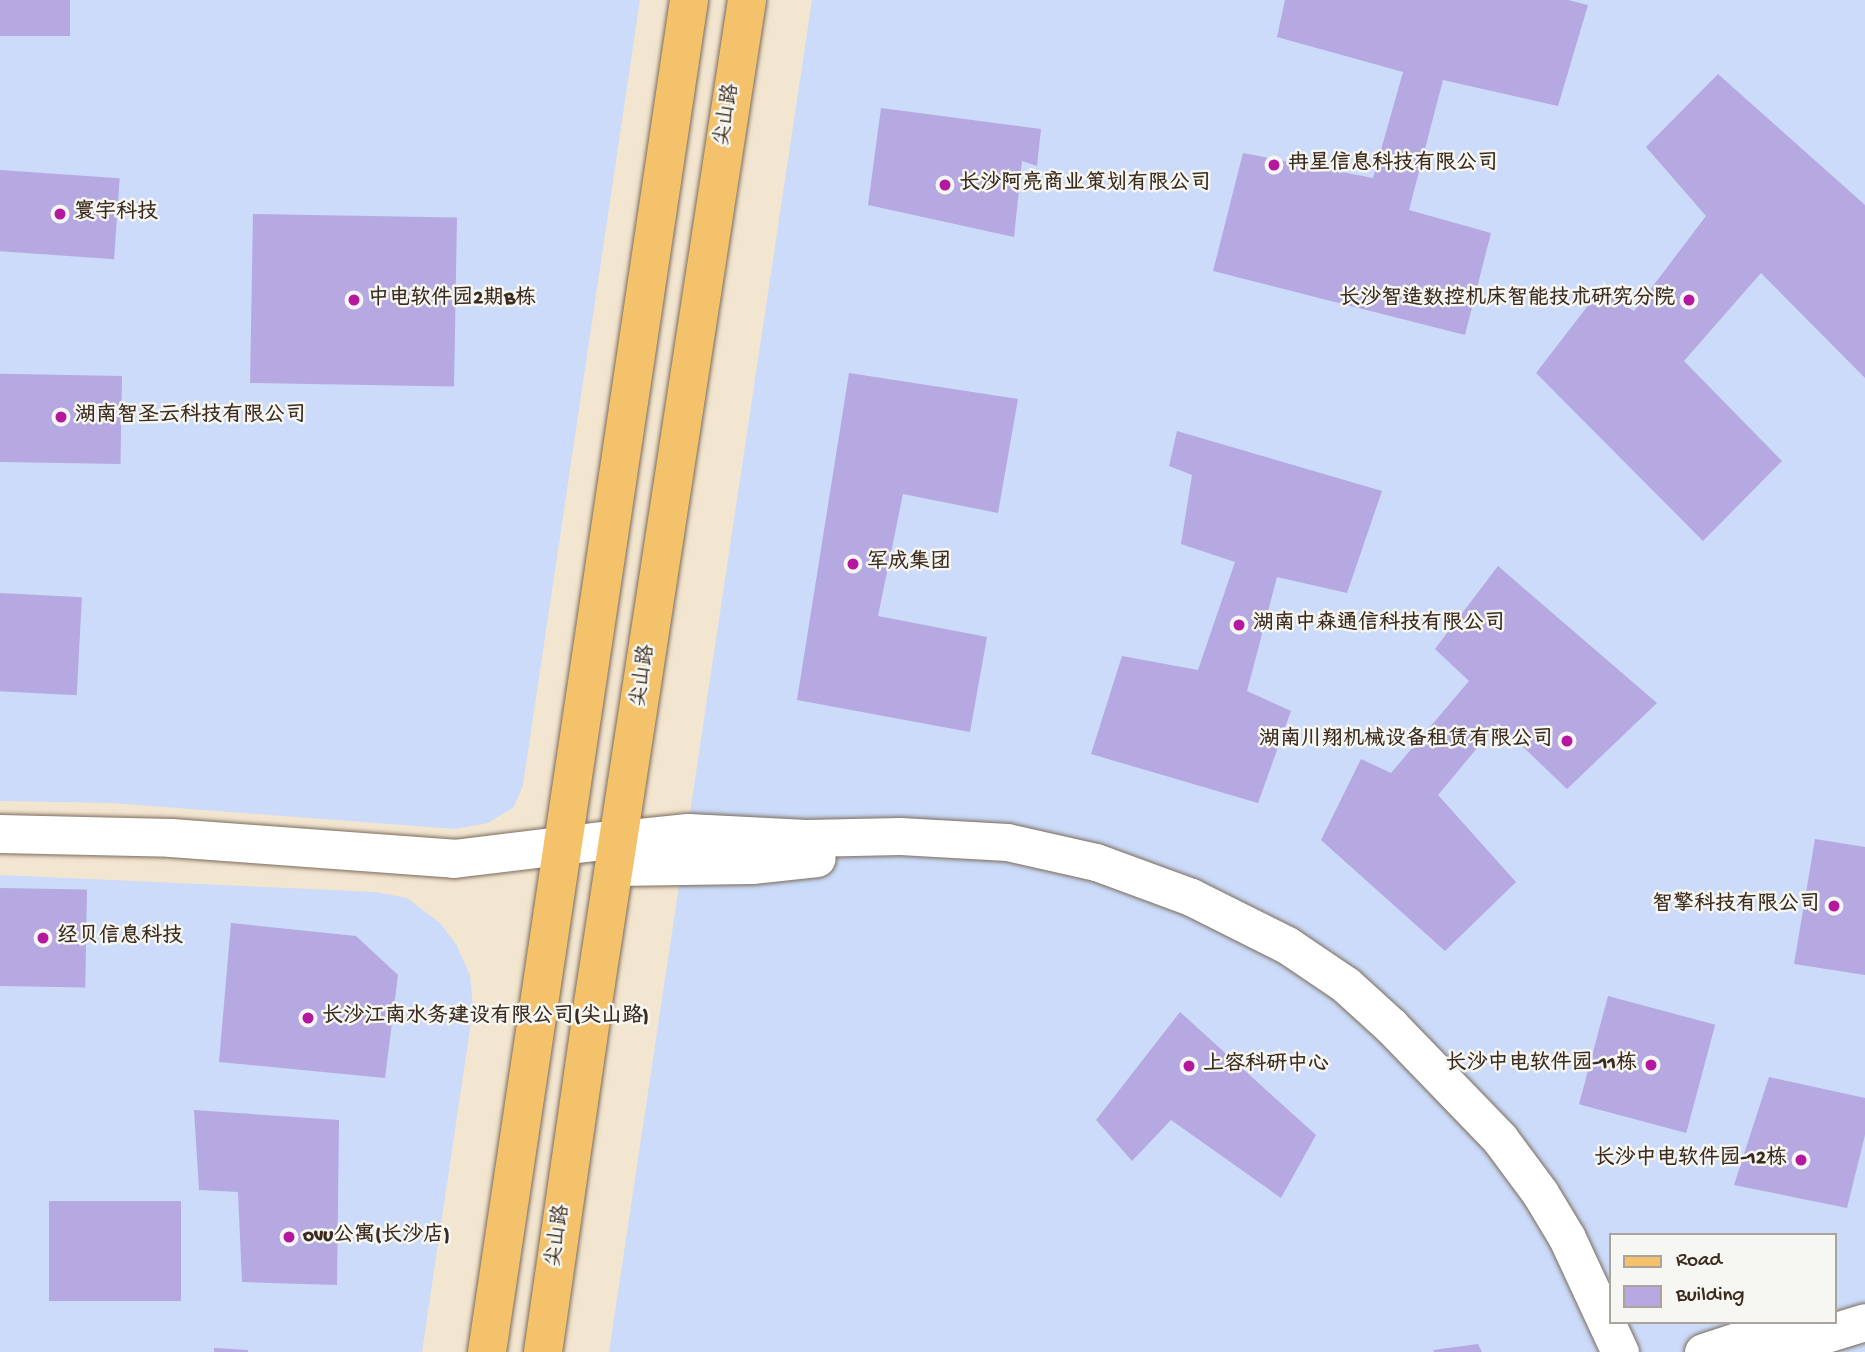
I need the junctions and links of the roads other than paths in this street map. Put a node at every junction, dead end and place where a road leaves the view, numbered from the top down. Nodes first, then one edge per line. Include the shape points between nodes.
1 (689, 0) edge
2 (747, 0) edge
3 (0, 834) edge
4 (0, 850) edge
5 (618, 853) junction
6 (562, 858) junction
7 (1865, 1300) edge
8 (1837, 1307) edge
9 (1865, 1322) edge
10 (1786, 1324) edge
11 (487, 1352) edge
12 (543, 1352) edge
13 (1600, 1352) edge
14 (1620, 1352) edge
15 (1703, 1352) edge
16 (1767, 1352) edge

1 - 6 main road
2 - 5 main road, 尖山路
3 - 6 street via 170,838 454,859
4 - 6 street via 170,853 454,875
5 - 6 street
5 - 12 main road, 尖山路
5 - 13 street via 902,857 1002,864 1092,884 1179,916 1261,954 1336,1004 1443,1105 1525,1205 1552,1250
5 - 14 street via 688,832 1007,842 1096,862 1191,897 1275,939 1346,985 1457,1091 1541,1193
6 - 11 main road
7 - 8 street
9 - 16 street
10 - 15 street

